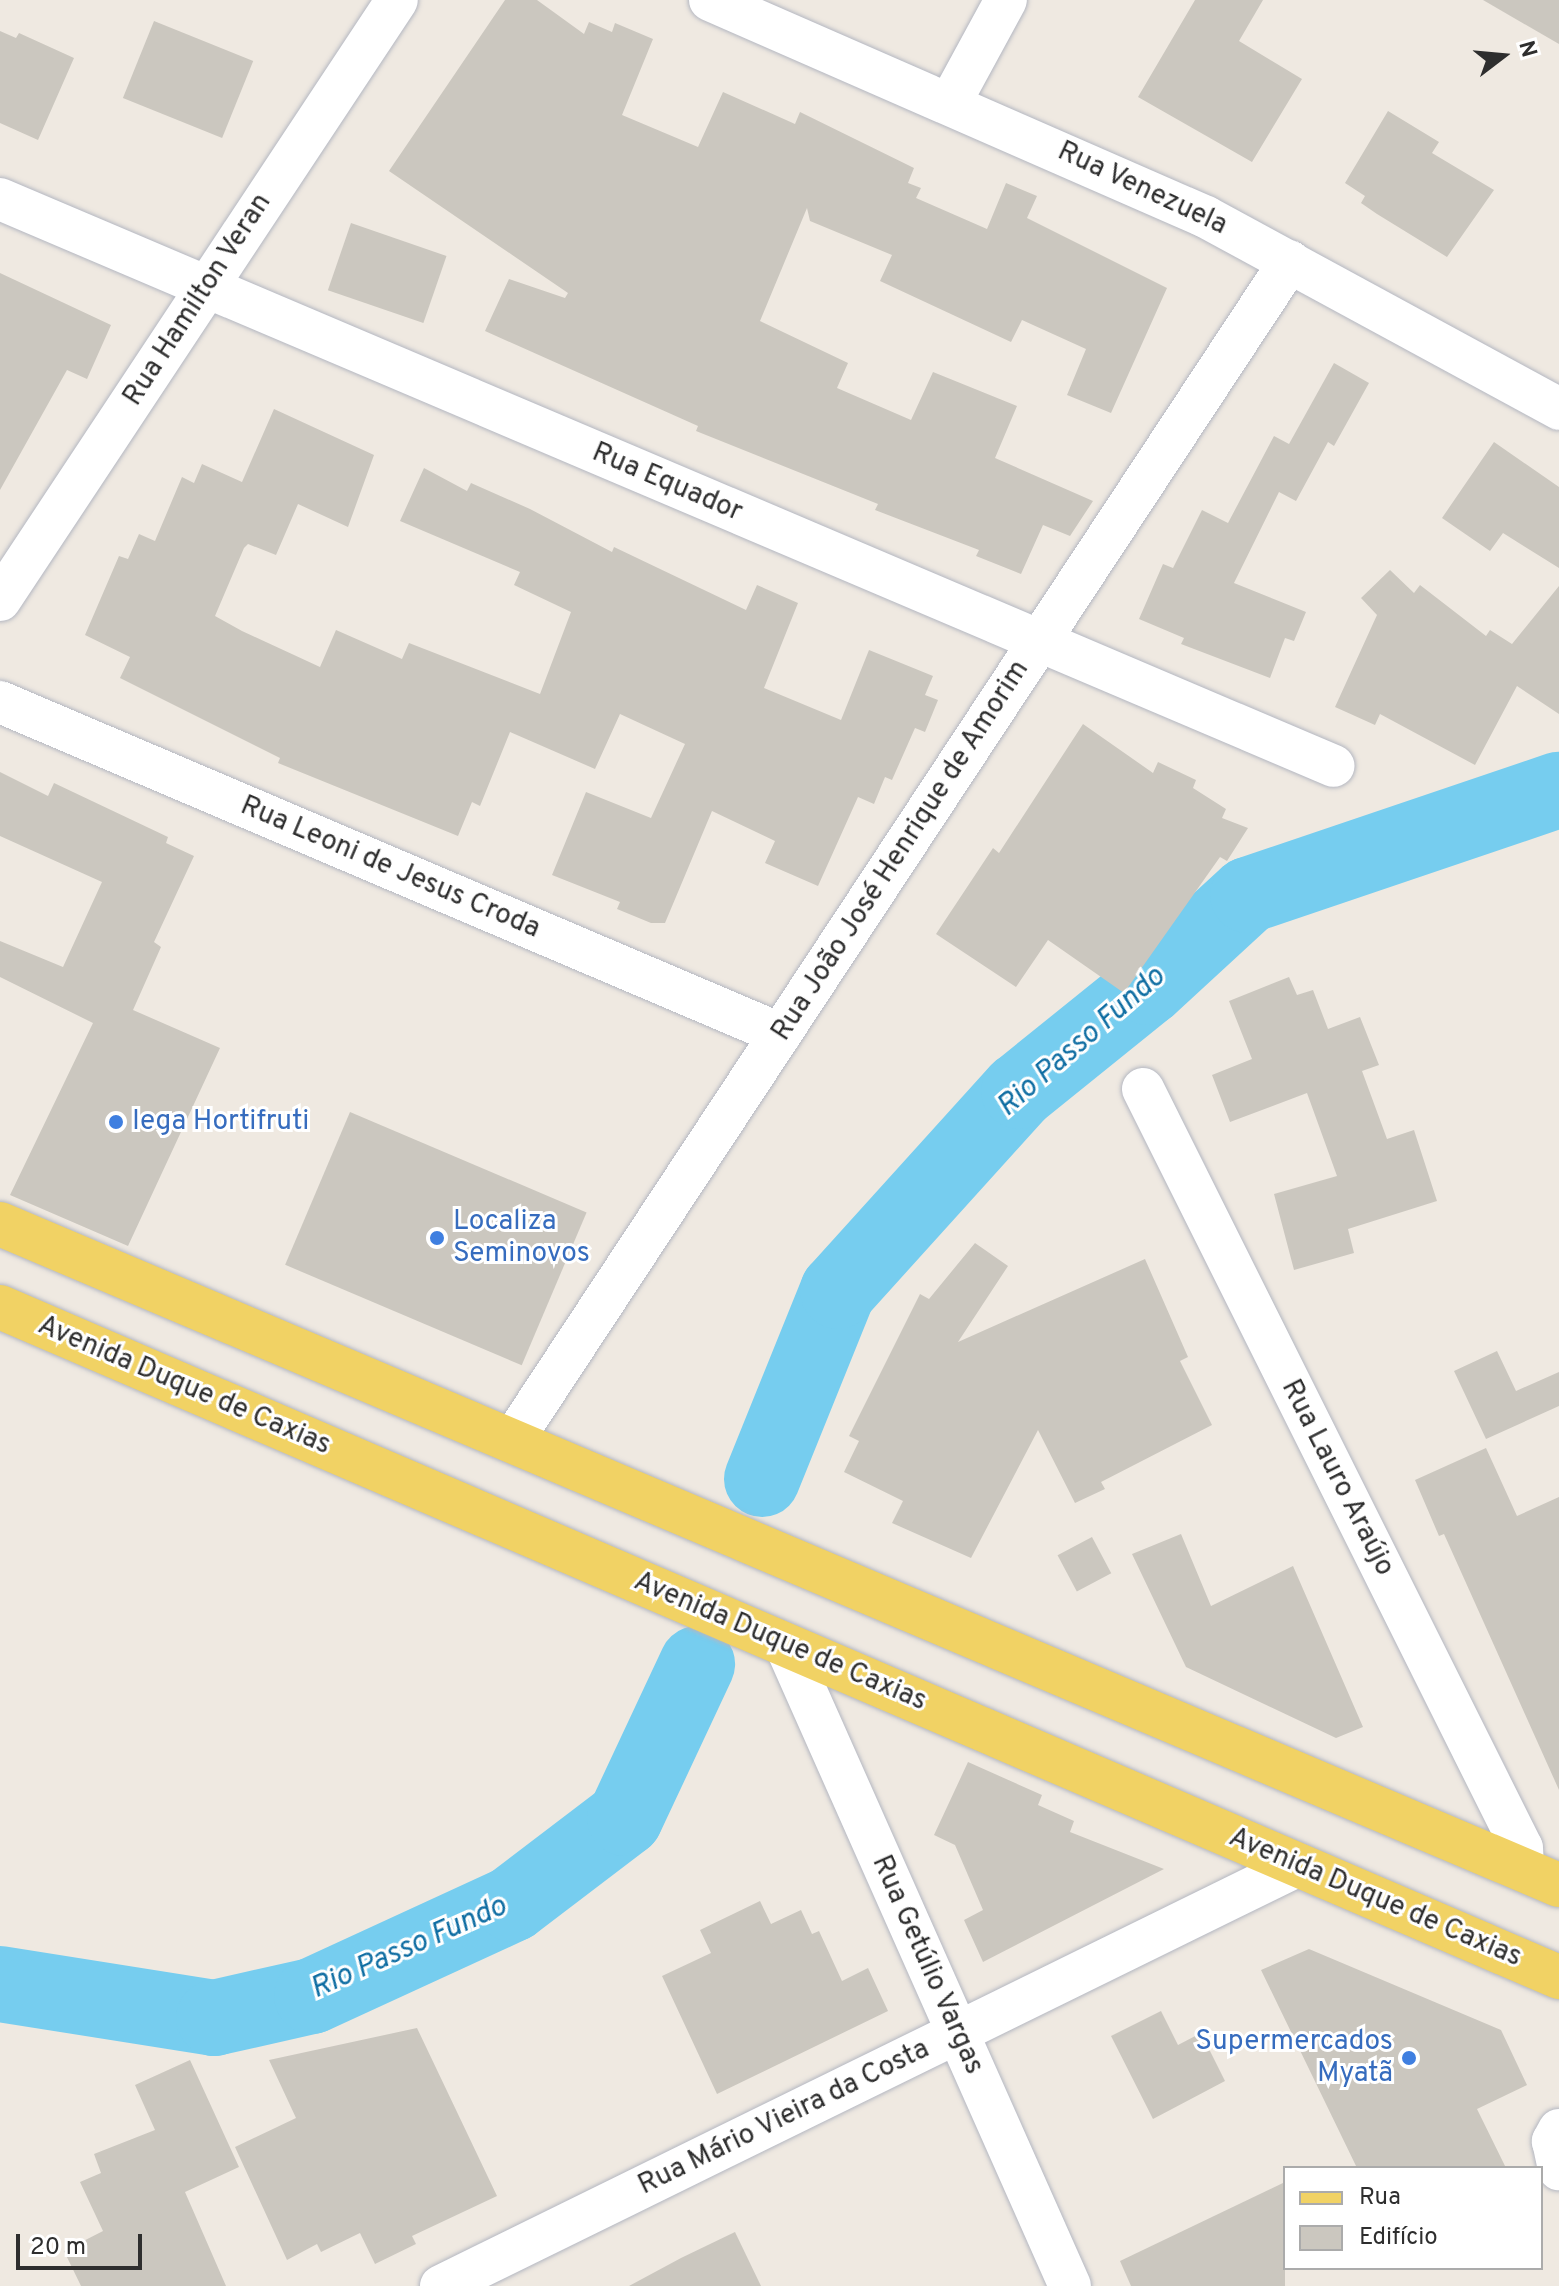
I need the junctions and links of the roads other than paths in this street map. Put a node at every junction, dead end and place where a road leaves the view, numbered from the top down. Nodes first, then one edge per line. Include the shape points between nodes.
1 (397, 0) edge
2 (710, 0) edge
3 (1006, 0) edge
4 (950, 103) junction
5 (0, 199) edge
6 (1290, 261) junction
7 (206, 287) junction
8 (1559, 409) edge
9 (0, 600) edge
10 (1039, 641) junction
11 (0, 702) edge
12 (1334, 766) dead end
13 (780, 1034) junction
14 (1143, 1089) dead end
15 (0, 1224) edge
16 (0, 1307) edge
17 (512, 1441) junction
18 (785, 1644) junction
19 (1299, 1865) junction
20 (1541, 1877) edge
21 (1559, 1977) edge
22 (957, 2033) junction
23 (1559, 2130) edge
24 (1559, 2169) edge
25 (441, 2286) edge
26 (1070, 2286) edge

1 - 7 street, Rua Hamilton Veran
2 - 4 street, Rua Venezuela
3 - 4 street
4 - 6 street, Rua Venezuela via 1114,173
5 - 7 street, Rua Equador
6 - 8 street, Rua Venezuela
6 - 10 street, Rua João José Henrique de Amorim
7 - 9 street, Rua Hamilton Veran
7 - 10 street, Rua Equador
10 - 12 street, Rua Equador
10 - 13 street, Rua João José Henrique de Amorim
11 - 13 street, Rua Leoni de Jesus Croda
13 - 17 street, Rua João José Henrique de Amorim
14 - 20 street, Rua Lauro Araújo
15 - 17 main road
16 - 18 main road, Avenida Duque de Caxias
17 - 20 main road
18 - 19 main road, Avenida Duque de Caxias
18 - 22 street, Rua Getúlio Vargas
19 - 21 main road, Avenida Duque de Caxias
19 - 22 street, Rua Mário Vieira da Costa
22 - 25 street, Rua Mário Vieira da Costa
22 - 26 street, Rua Getúlio Vargas
23 - 24 street via 1553,2141

